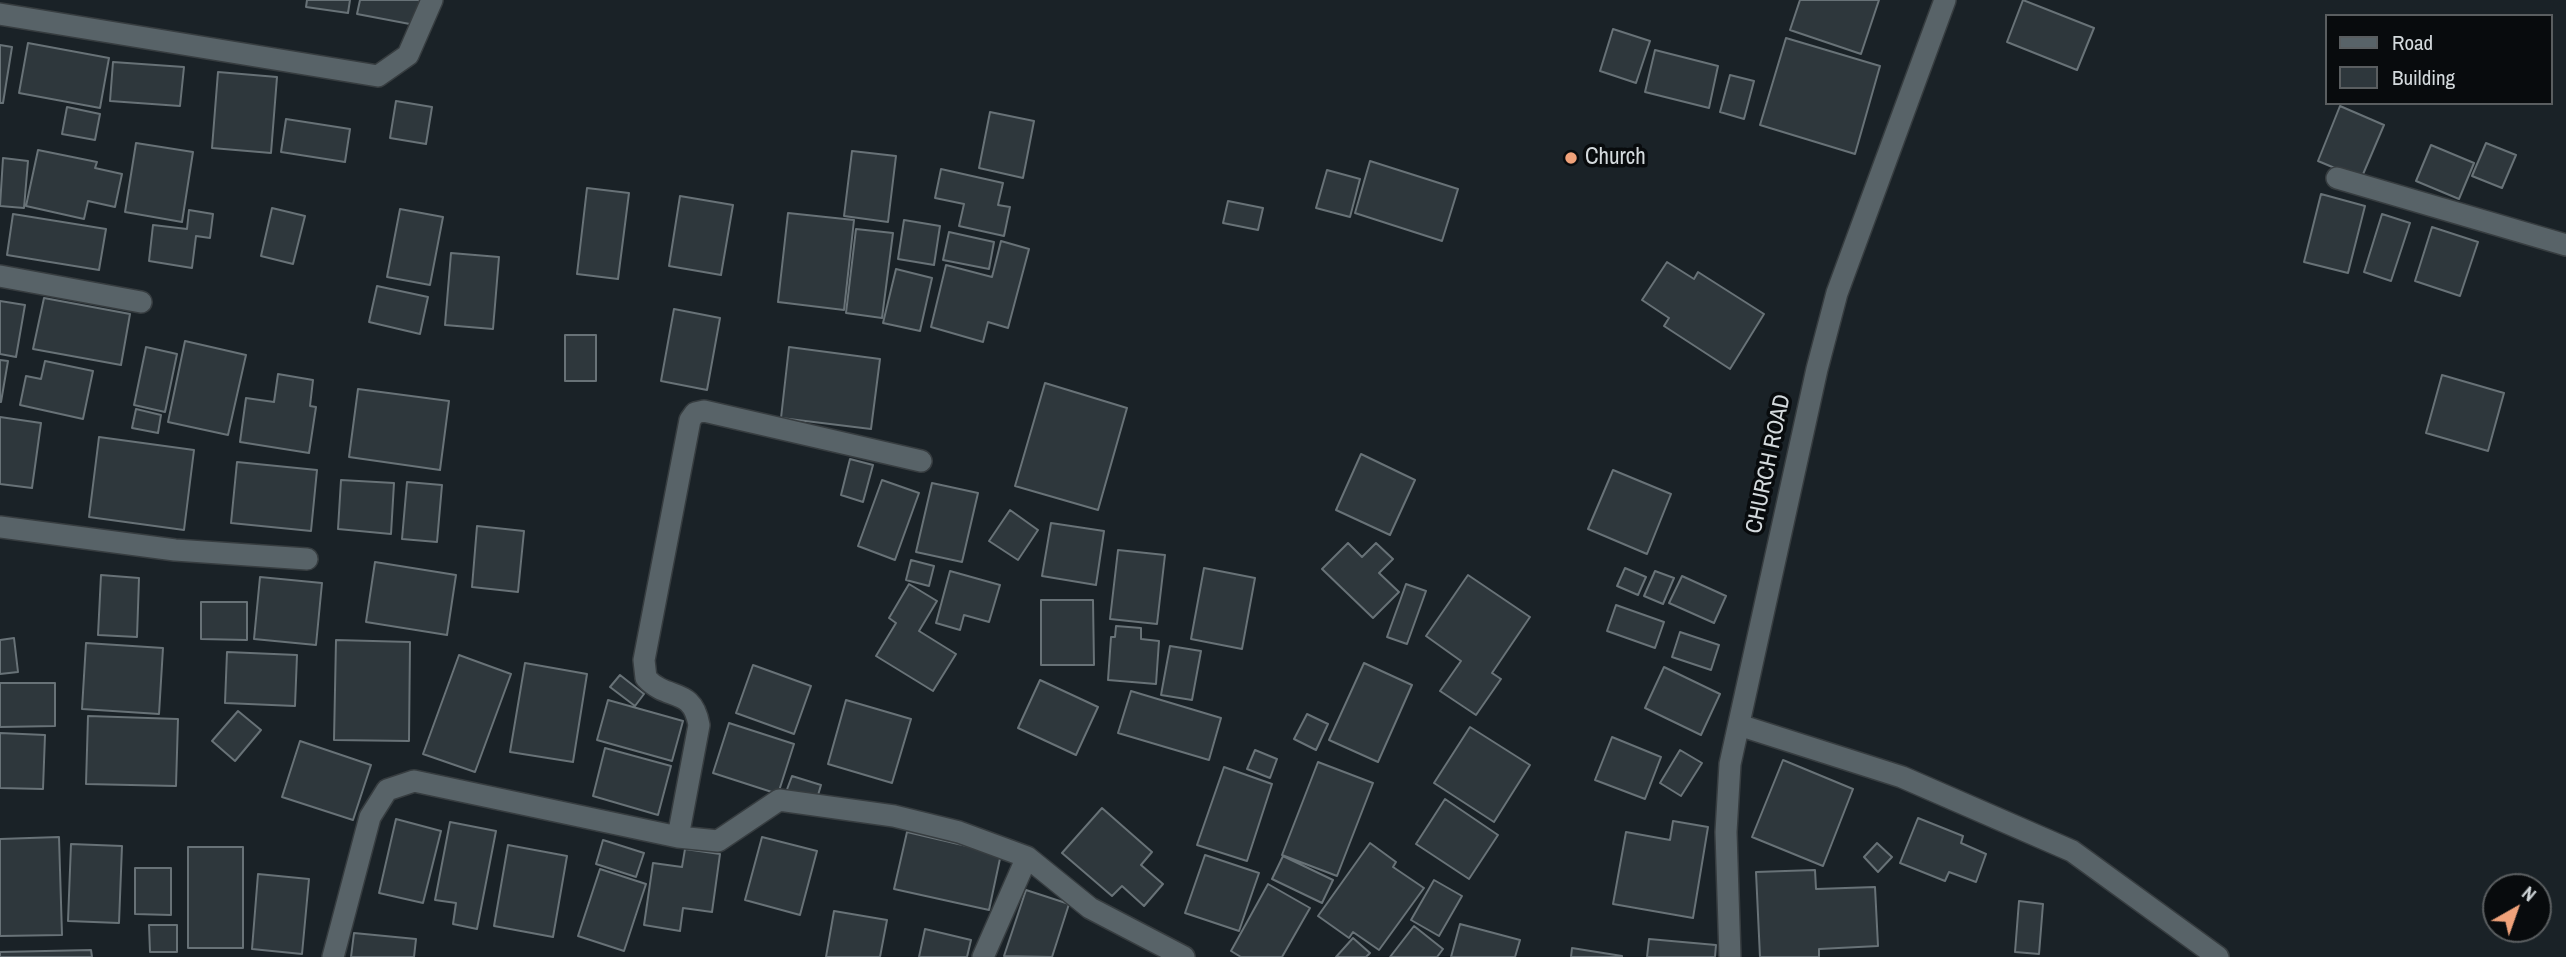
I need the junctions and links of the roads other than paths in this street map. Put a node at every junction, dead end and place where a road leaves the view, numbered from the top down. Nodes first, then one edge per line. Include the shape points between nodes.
1 (432, 0) edge
2 (1945, 0) edge
3 (0, 13) edge
4 (2337, 178) dead end
5 (2566, 245) edge
6 (0, 276) edge
7 (141, 302) dead end
8 (921, 461) dead end
9 (0, 527) edge
10 (307, 559) dead end
11 (1740, 725) junction
12 (678, 837) junction
13 (1027, 857) junction
14 (333, 957) edge
15 (983, 957) edge
16 (1184, 957) edge
17 (1730, 957) edge
18 (2218, 957) edge

1 - 3 street via 408,55 378,76
2 - 11 street, CHURCH ROAD via 1837,293
4 - 5 street
6 - 7 street
8 - 12 street via 704,411 690,420 645,660 646,678 654,687 696,708 699,725
9 - 10 street via 175,550
11 - 17 street, CHURCH ROAD via 1730,764 1726,832
11 - 18 street via 1902,777 2072,851
12 - 13 street via 718,841 779,800 894,816 958,832
12 - 14 street via 414,781 387,790 370,817
13 - 15 street
13 - 16 street via 1090,908

